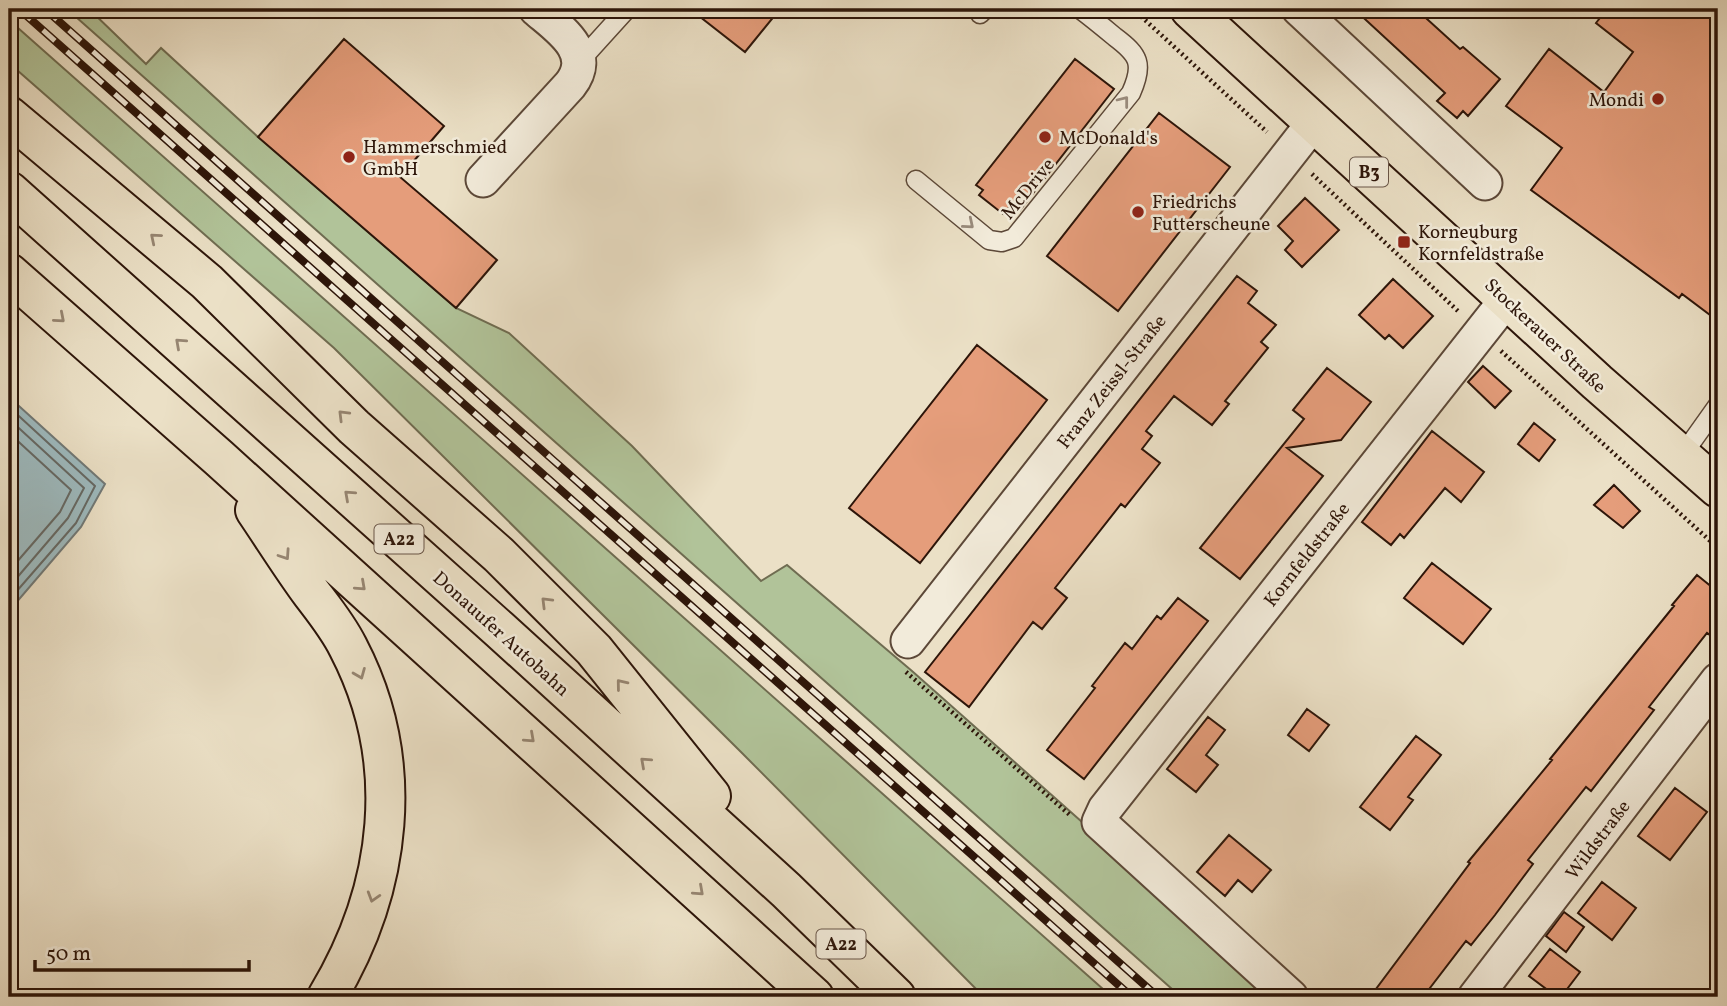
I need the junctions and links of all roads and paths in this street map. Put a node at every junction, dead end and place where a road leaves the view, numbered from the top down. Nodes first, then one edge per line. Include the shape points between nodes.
1 (536, 9) edge
2 (627, 9) edge
3 (1080, 9) edge
4 (1133, 9) edge
5 (1190, 9) edge
6 (1299, 9) edge
7 (579, 62) junction
8 (9, 116) edge
9 (1315, 121) junction
10 (1289, 153) junction
11 (483, 180) dead end
12 (916, 180) dead end
13 (1485, 183) dead end
14 (9, 191) edge
15 (9, 273) edge
16 (1507, 299) junction
17 (1481, 333) junction
18 (1718, 405) edge
19 (219, 458) junction
20 (1702, 467) edge
21 (1718, 548) edge
22 (908, 641) joint
23 (1718, 680) edge
24 (1102, 815) junction
25 (786, 891) junction
26 (327, 997) edge
27 (814, 997) edge
28 (896, 997) edge
29 (1291, 997) edge
30 (1475, 997) edge

1 - 7 street via 572,43
2 - 7 lane
12 -> 3 lane, McDrive via 989,240 1014,238 1131,93 1138,78 1133,51
4 - 10 path
5 - 9 main road, Stockerauer Straße / B3
6 - 13 street
7 - 11 street via 577,77
25 -> 8 main road via 594,650 499,555 354,427 207,282
9 - 10 street, Franz Zeissl-Straße
9 - 16 main road, Stockerauer Straße / B3
10 - 17 path
10 - 22 street, Franz Zeissl-Straße
25 -> 14 main road, Donauufer Autobahn / A22
15 -> 19 main road
16 - 17 street, Kornfeldstraße
16 - 20 main road, Stockerauer Straße / B3
17 - 21 path
17 - 24 street, Kornfeldstraße
18 - 20 lane
19 -> 26 main road via 333,620 358,667 378,726 386,798 382,860 356,944
19 -> 27 main road
22 - 24 path via 904,670 1080,823
23 - 30 street, Wildstraße
24 - 29 street
25 - 28 main road, Donauufer Autobahn / A22

